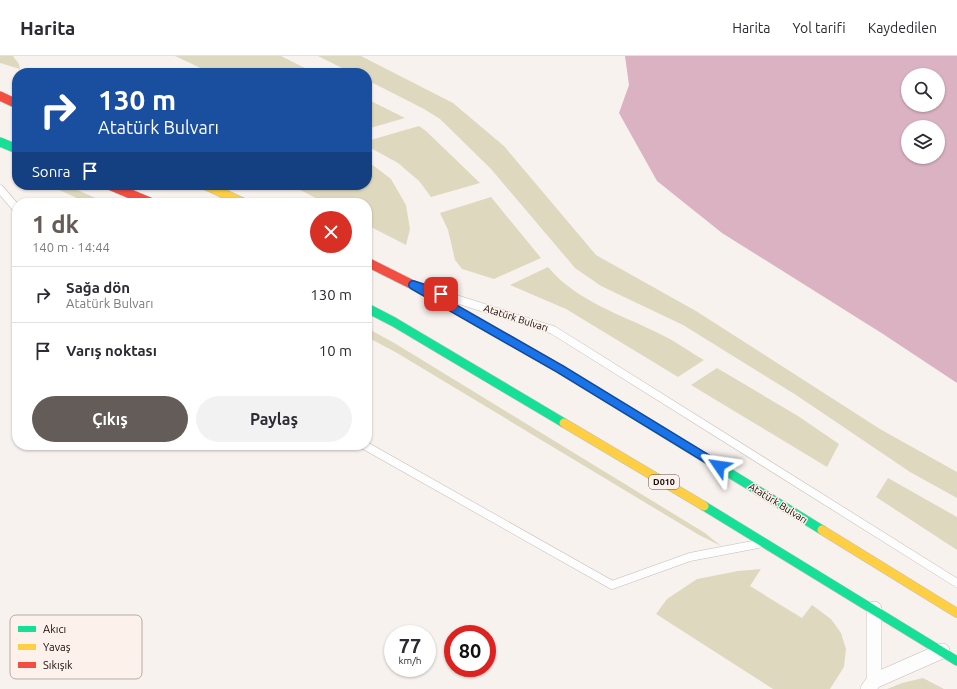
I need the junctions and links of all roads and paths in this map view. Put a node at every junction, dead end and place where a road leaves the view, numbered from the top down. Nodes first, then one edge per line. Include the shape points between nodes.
1 (0, 96) edge
2 (12, 102) edge
3 (0, 142) edge
4 (12, 147) edge
5 (0, 189) edge
6 (121, 190) edge
7 (216, 190) edge
8 (140, 198) edge
9 (233, 198) edge
10 (12, 203) edge
11 (372, 264) edge
12 (413, 285) junction
13 (372, 311) edge
14 (372, 450) edge
15 (765, 542) junction
16 (957, 583) edge
17 (874, 609) junction
18 (957, 613) edge
19 (942, 651) junction
20 (957, 661) edge
21 (871, 685) edge

1 - 2 highway
3 - 4 highway
5 - 10 lane
6 - 8 highway
7 - 9 highway
11 - 12 highway, Atatürk Bulvarı
12 - 16 lane, Atatürk Bulvarı via 553,330
12 - 18 highway, Atatürk Bulvarı via 560,369
13 - 15 highway, D010
14 - 15 lane via 612,585 690,557
15 - 17 highway, D010
17 - 19 highway, D010
17 - 21 street
19 - 20 highway, D010
19 - 21 street

